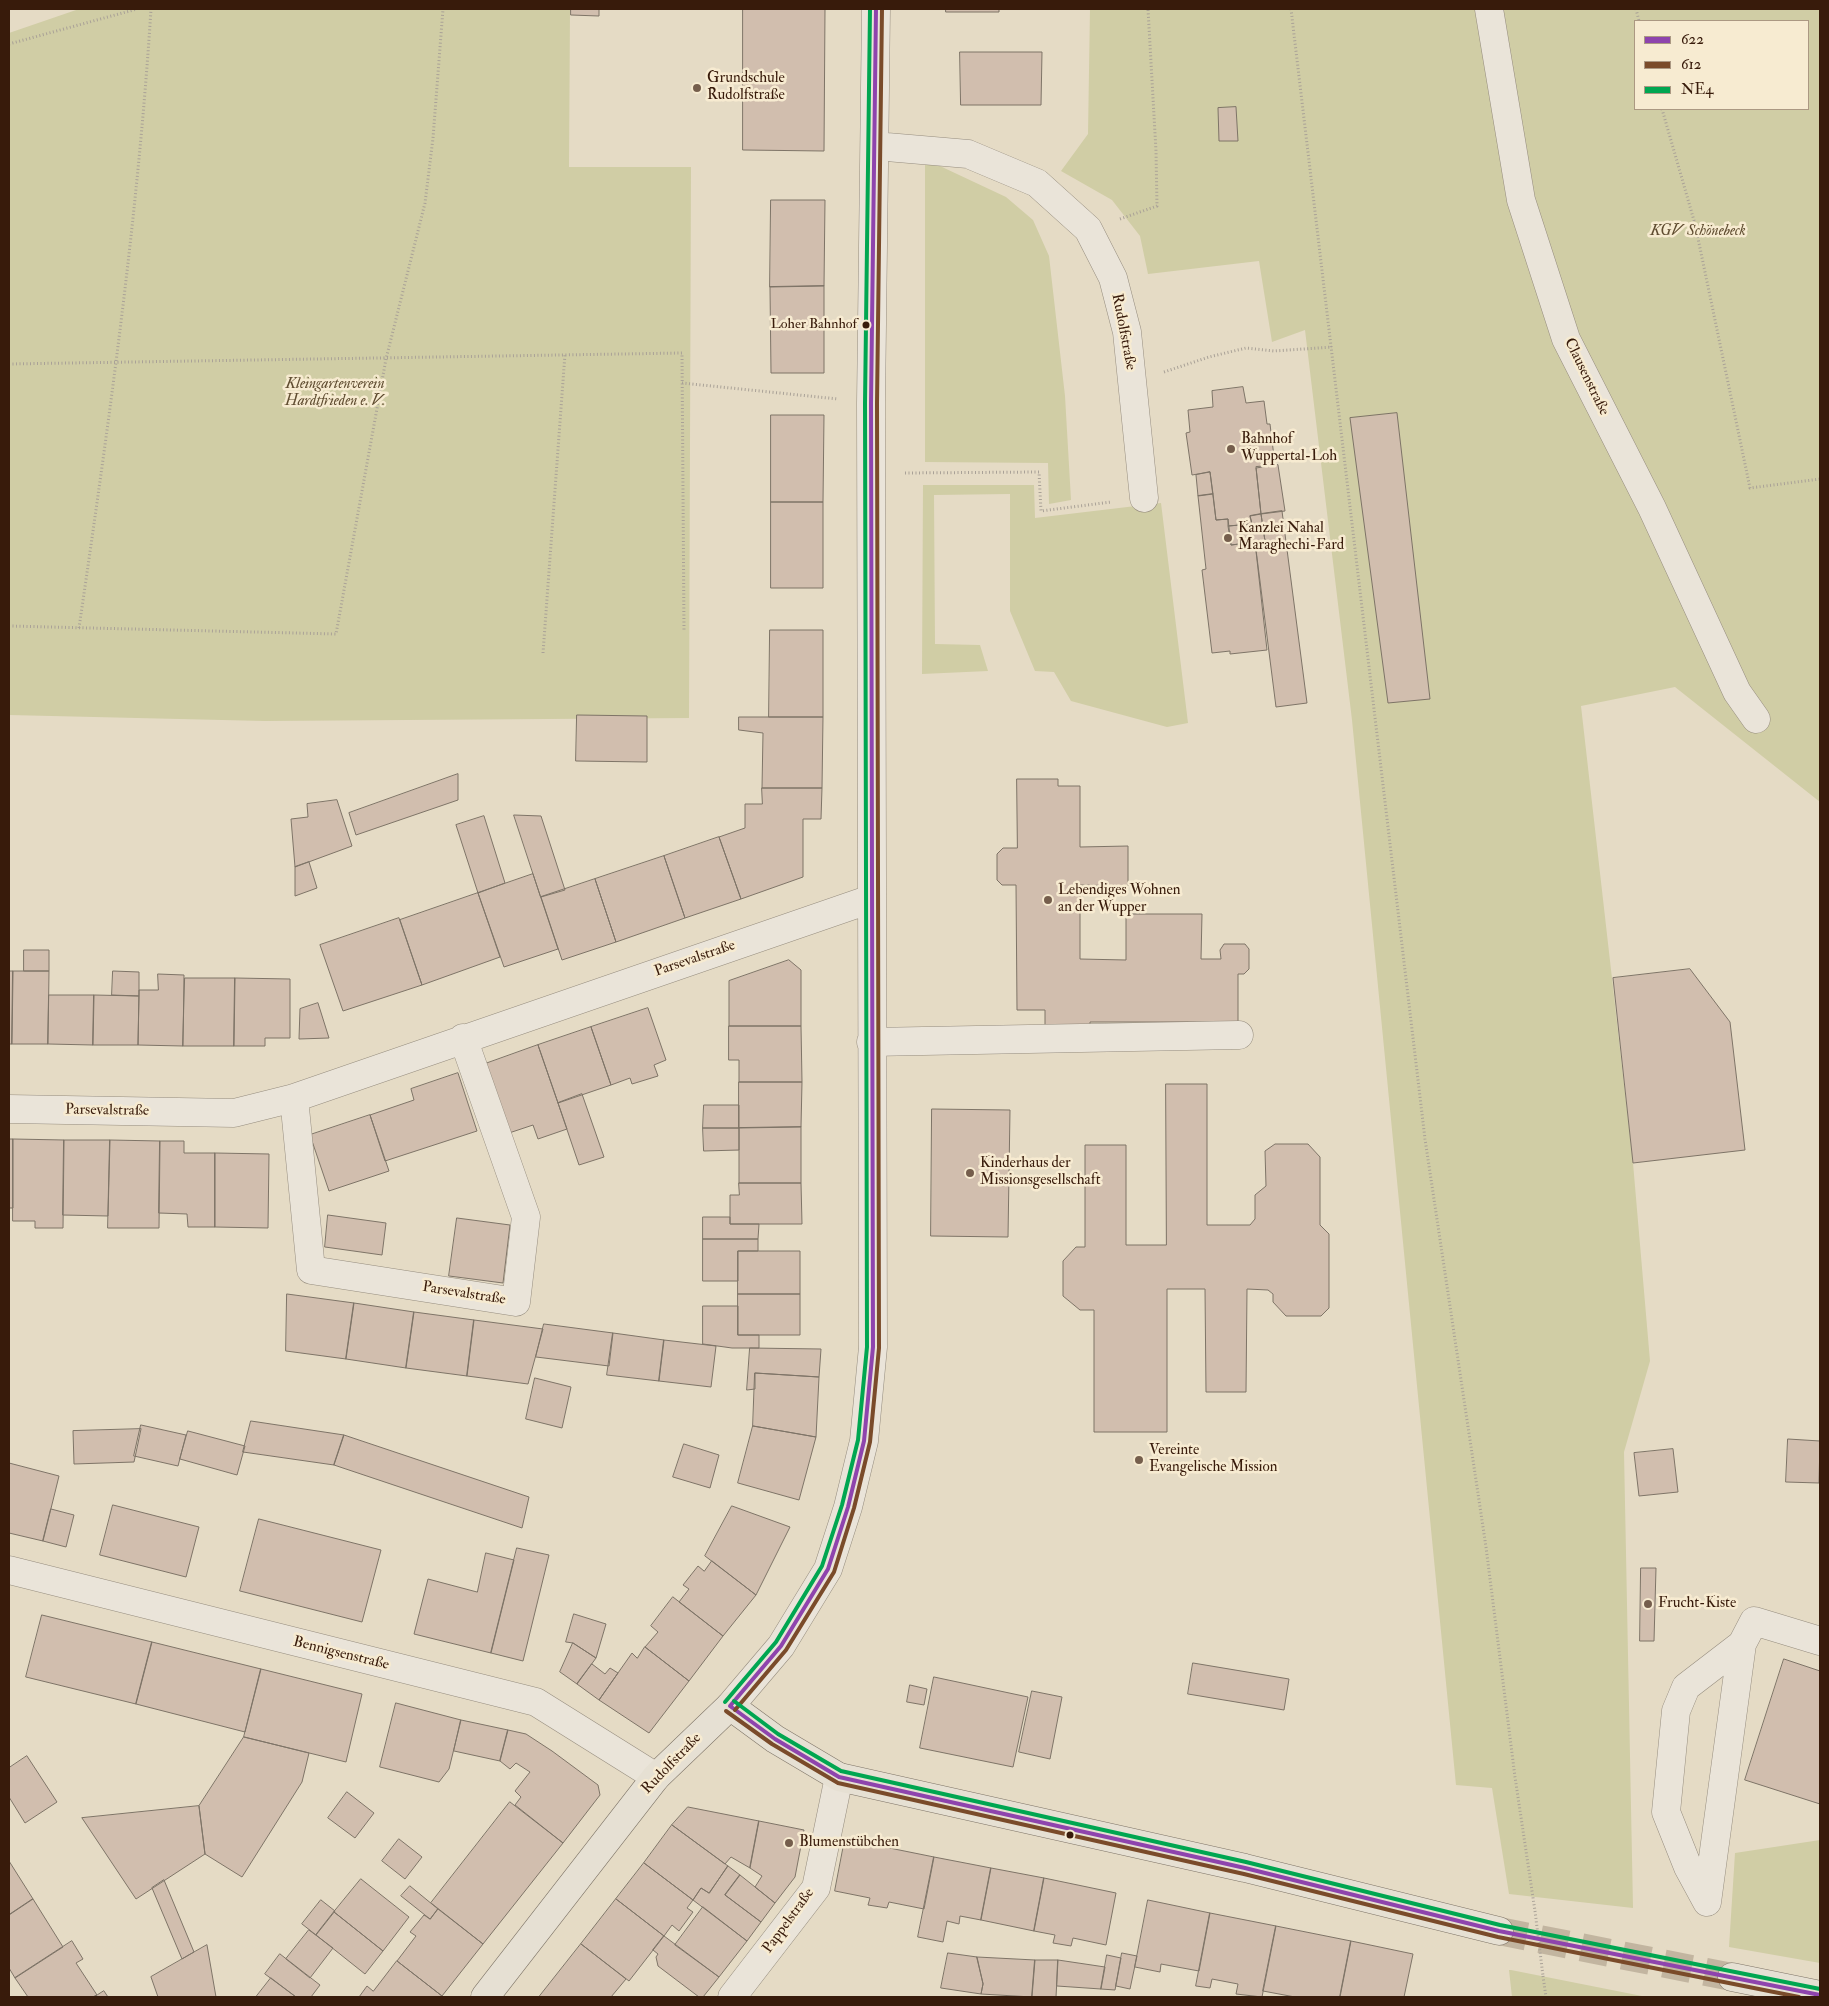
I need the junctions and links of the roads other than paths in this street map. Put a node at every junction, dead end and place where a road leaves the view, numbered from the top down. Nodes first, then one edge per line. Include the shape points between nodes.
1 (876, 9) edge
2 (1489, 9) edge
3 (875, 146) junction
4 (1144, 498) dead end
5 (1756, 720) dead end
6 (871, 899) junction
7 (1239, 1035) dead end
8 (463, 1038) junction
9 (871, 1042) junction
10 (294, 1098) junction
11 (9, 1110) edge
12 (9, 1570) edge
13 (1748, 1632) junction
14 (1820, 1641) edge
15 (730, 1706) junction
16 (839, 1776) junction
17 (656, 1777) junction
18 (1498, 1931) tunnel mouth
19 (1732, 1976) tunnel mouth
20 (1820, 1995) edge
21 (485, 1997) edge
22 (732, 1997) edge

1 - 3 street, Rudolfstraße
2 - 5 street, Clausenstraße via 1521,200 1566,339 1652,508 1737,692
3 - 4 street, Rudolfstraße via 968,154 1038,183 1088,229 1113,278 1127,332
3 - 6 street, Rudolfstraße via 870,402
6 - 8 street, Parsevalstraße
6 - 9 street, Rudolfstraße
7 - 9 street
8 - 10 street, Parsevalstraße
8 - 10 street, Parsevalstraße via 526,1217 516,1302 311,1270
9 - 15 street, Rudolfstraße via 873,1346 864,1441 828,1569 781,1646
10 - 11 street, Parsevalstraße via 234,1113
12 - 17 street, Bennigsenstraße via 536,1702
13 - 13 street via 1715,1846 1707,1902 1688,1867 1666,1812 1676,1711 1686,1687
13 - 14 street
15 - 16 main road via 775,1738
15 - 17 main road, Rudolfstraße
16 - 18 main road via 1245,1868
16 - 22 street, Pappelstraße via 816,1888
17 - 21 main road, Rudolfstraße
19 - 20 main road

